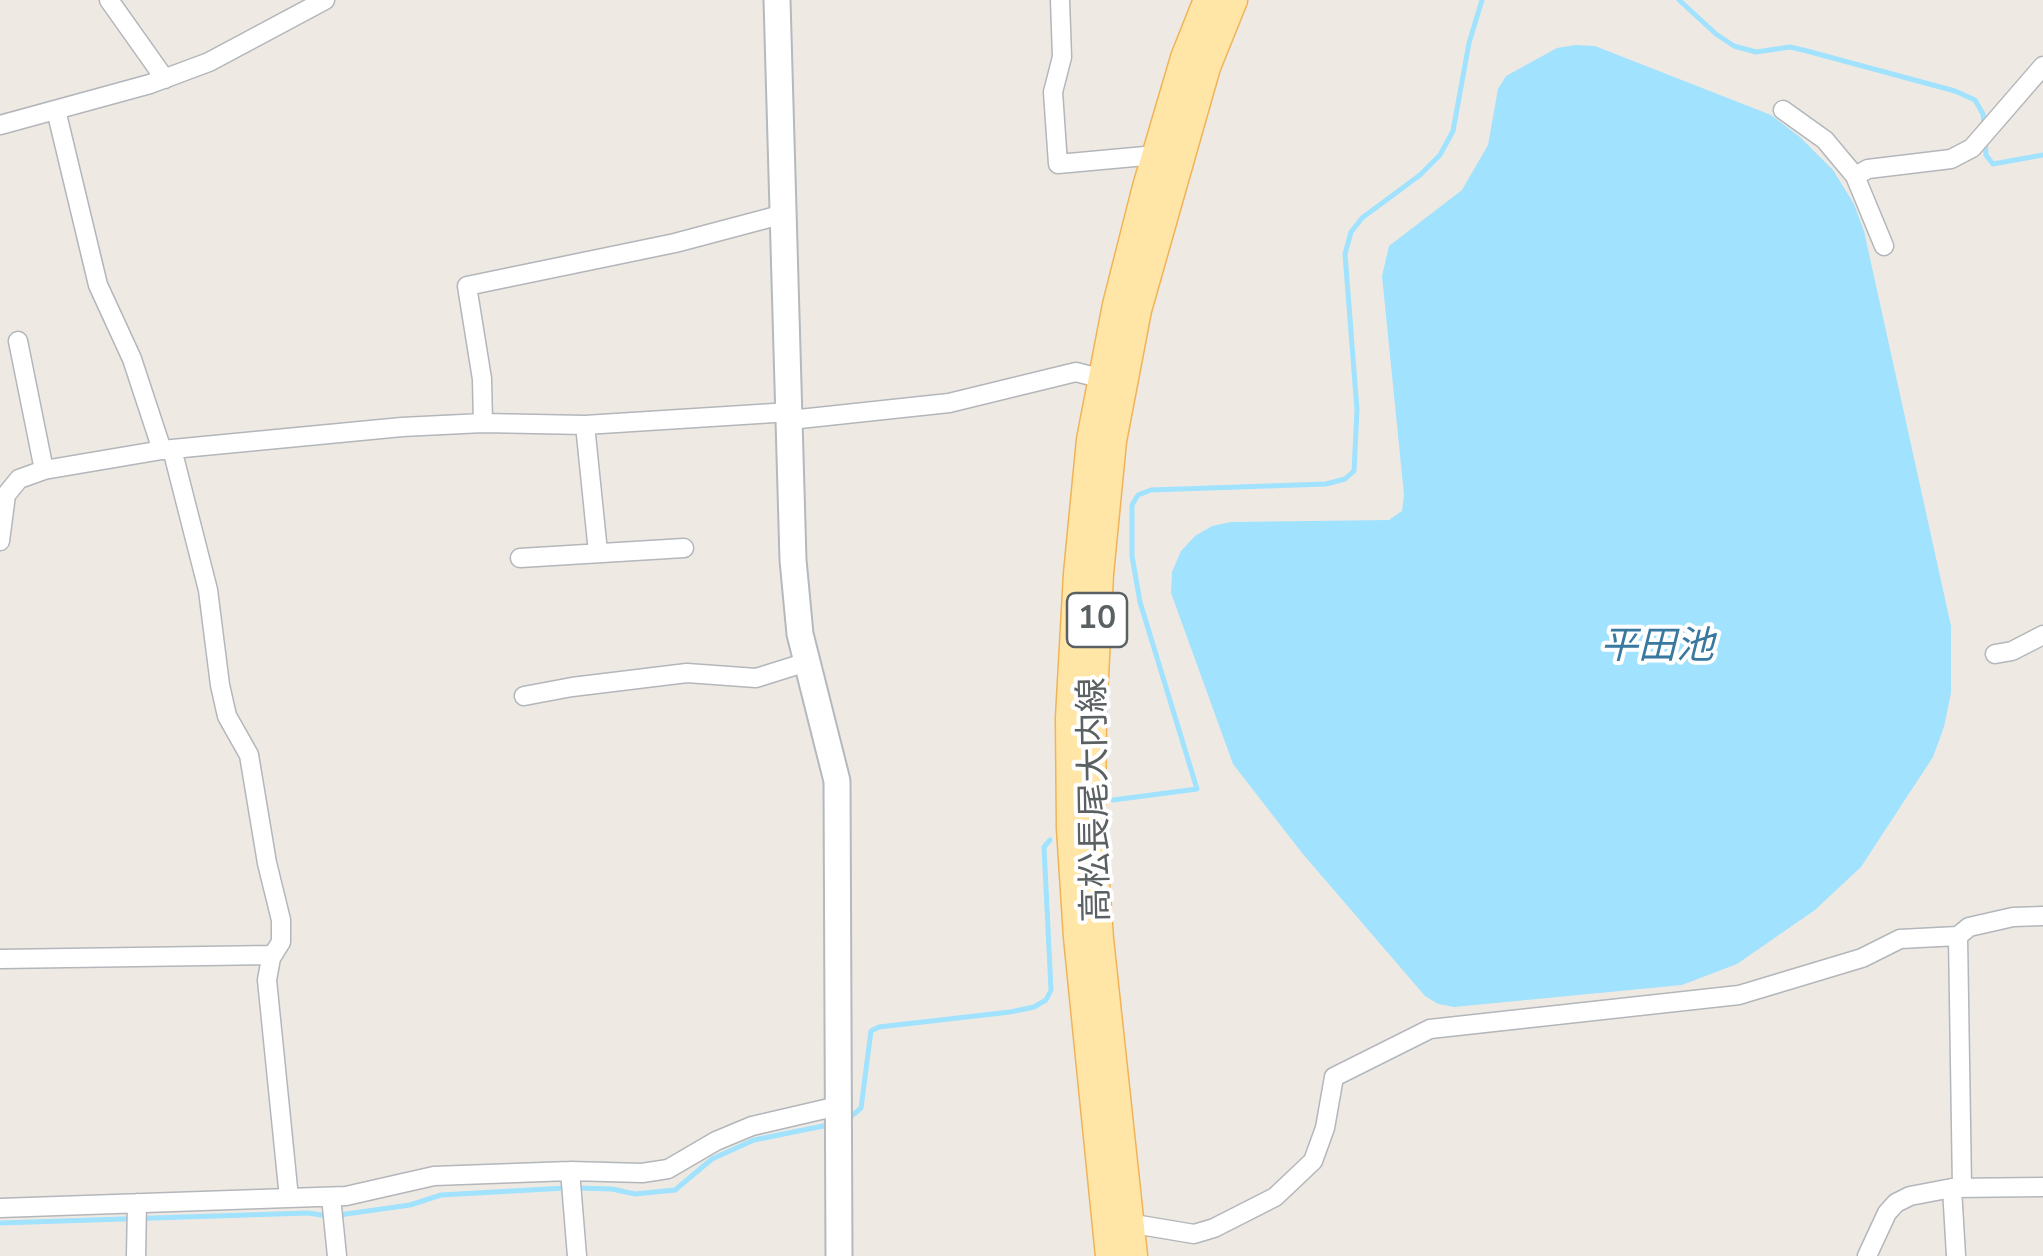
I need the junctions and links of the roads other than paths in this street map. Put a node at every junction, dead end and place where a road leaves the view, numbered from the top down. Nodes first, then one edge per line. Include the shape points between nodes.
1 (108, 0) edge
2 (325, 0) edge
3 (777, 0) edge
4 (1060, 0) edge
5 (1208, 0) edge
6 (1233, 0) edge
7 (2043, 66) edge
8 (165, 78) junction
9 (56, 110) junction
10 (1782, 110) dead end
11 (0, 125) edge
12 (1156, 154) junction
13 (1855, 176) junction
14 (784, 214) junction
15 (1884, 246) dead end
16 (18, 342) dead end
17 (1103, 379) junction
18 (790, 416) junction
19 (483, 423) junction
20 (586, 425) junction
21 (167, 450) junction
22 (44, 470) junction
23 (0, 541) edge
24 (684, 548) dead end
25 (598, 552) junction
26 (520, 558) dead end
27 (2043, 635) edge
28 (1995, 654) dead end
29 (807, 662) junction
30 (524, 696) dead end
31 (2043, 916) edge
32 (1958, 936) junction
33 (273, 955) junction
34 (0, 959) edge
35 (838, 1106) junction
36 (570, 1171) junction
37 (2043, 1186) edge
38 (1957, 1188) junction
39 (331, 1197) junction
40 (289, 1198) junction
41 (137, 1204) junction
42 (0, 1208) edge
43 (1120, 1221) junction
44 (136, 1256) edge
45 (337, 1256) edge
46 (577, 1256) edge
47 (839, 1256) edge
48 (1110, 1256) edge
49 (1133, 1256) edge
50 (1867, 1256) edge
51 (1956, 1256) edge

1 - 8 street
2 - 8 street via 210,62
3 - 14 street
4 - 12 street via 1058,164
5 - 12 main road, 高松長尾大内線 / 10
6 - 43 main road, 高松長尾大内線 / 10 via 1201,85 1137,310 1112,441 1099,574 1091,826
7 - 13 street via 1972,148 1951,159
8 - 9 street
9 - 11 street
9 - 21 street via 98,285
10 - 13 street via 1825,140
12 - 17 main road, 高松長尾大内線 / 10
13 - 15 street
14 - 18 street
14 - 19 street via 467,286
16 - 22 street
17 - 18 street via 1076,372 949,403
17 - 48 main road, 高松長尾大内線 / 10 via 1078,574 1070,736 1078,937
18 - 20 street
18 - 29 street via 794,560
19 - 20 street
19 - 21 street
20 - 25 street
21 - 22 street
21 - 33 street via 208,590 228,716 249,755 281,920
22 - 23 street via 19,479 6,495
24 - 25 street
25 - 26 street
27 - 28 street
29 - 30 street via 756,678 688,673
29 - 35 street via 837,781
31 - 32 street via 1969,926
32 - 38 street
32 - 43 street via 1900,939 1862,958 1738,995 1430,1029 1334,1077 1313,1161 1275,1198 1194,1234
33 - 34 street
33 - 40 street via 267,980
35 - 36 street via 752,1126 668,1168
35 - 47 street
36 - 39 street via 434,1176
36 - 46 street
37 - 38 street
38 - 50 street via 1896,1203
38 - 51 street
39 - 40 street
39 - 45 street
40 - 41 street
41 - 42 street
41 - 44 street
43 - 49 main road, 高松長尾大内線 / 10

